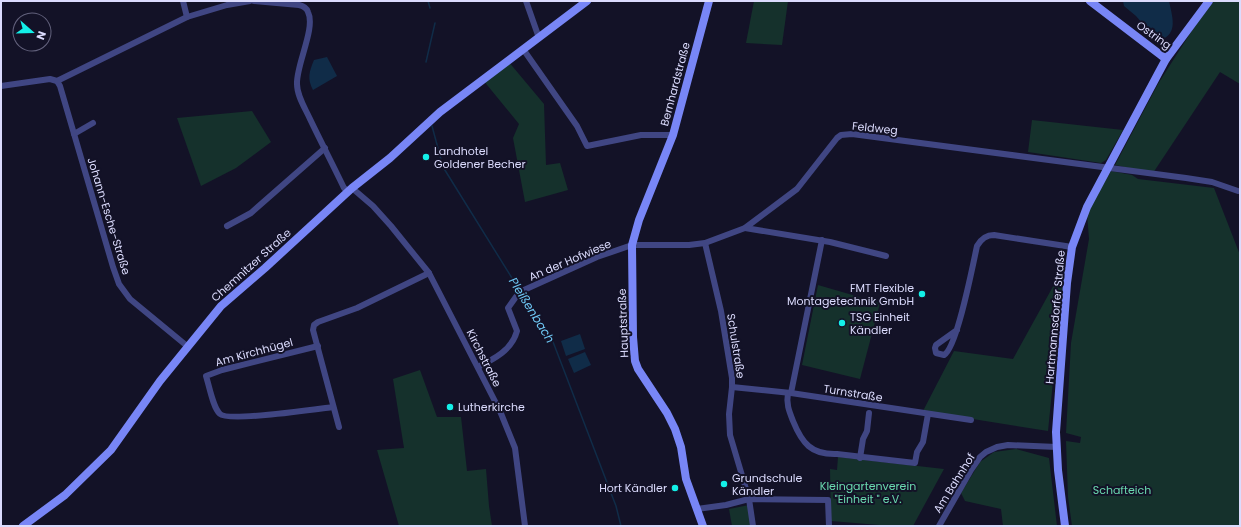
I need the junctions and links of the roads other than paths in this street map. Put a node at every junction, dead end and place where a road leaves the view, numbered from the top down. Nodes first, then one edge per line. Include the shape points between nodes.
1 (183, 1) edge
2 (250, 1) edge
3 (254, 1) edge
4 (526, 1) edge
5 (587, 1) edge
6 (709, 1) edge
7 (1090, 1) edge
8 (1209, 1) edge
9 (305, 4) edge
10 (187, 17) junction
11 (539, 38) junction
12 (523, 49) junction
13 (1166, 59) junction
14 (57, 81) junction
15 (1, 86) edge
16 (93, 123) dead end
17 (74, 134) junction
18 (673, 135) junction
19 (325, 148) junction
20 (1108, 168) junction
21 (350, 189) junction
22 (1239, 190) edge
23 (227, 226) dead end
24 (745, 228) junction
25 (822, 240) junction
26 (705, 243) junction
27 (632, 245) junction
28 (1072, 247) junction
29 (886, 256) dead end
30 (429, 273) junction
31 (957, 330) dead end
32 (187, 346) junction
33 (318, 346) junction
34 (478, 367) junction
35 (732, 388) junction
36 (789, 393) junction
37 (333, 407) junction
38 (869, 413) dead end
39 (928, 414) junction
40 (970, 420) dead end
41 (339, 427) dead end
42 (1057, 447) junction
43 (860, 458) junction
44 (749, 499) junction
45 (697, 509) junction
46 (23, 526) edge
47 (525, 526) edge
48 (704, 526) edge
49 (753, 526) edge
50 (829, 526) edge
51 (939, 526) edge
52 (1065, 526) edge

1 - 10 street
2 - 10 street via 226,5
3 - 9 street
4 - 11 street
5 - 11 main road, Chemnitzer Straße
6 - 18 main road, Bernhardstraße
7 - 13 main road, Ostring
8 - 13 main road, Ostring
9 - 19 street, Kirchstraße via 310,21 297,86
10 - 14 street via 132,40
11 - 12 main road, Chemnitzer Straße
12 - 18 street, Bernhardstraße via 577,126 587,146 641,135
12 - 21 main road, Chemnitzer Straße via 440,112 390,158
13 - 20 main road, Hartmannsdorfer Straße
14 - 15 street via 50,79
14 - 17 street, Johann-Esche-Straße
16 - 17 street
17 - 32 street, Johann-Esche-Straße via 119,284 135,302
18 - 27 main road, Hauptstraße via 639,220
19 - 21 street, Kirchstraße via 344,188
19 - 23 street via 251,213
20 - 22 street via 1212,182
20 - 24 street, Feldweg via 859,135 841,135 797,189
20 - 28 main road, Hartmannsdorfer Straße via 1087,207
21 - 30 street, Kirchstraße via 373,206
21 - 32 main road, Chemnitzer Straße via 221,306
24 - 25 street
24 - 26 street, Feldweg
25 - 29 street
25 - 36 street
26 - 27 street, Feldweg
26 - 35 street, Schulstraße via 721,311
27 - 34 street, An der Hofwiese via 597,257 518,294 508,308 517,331 513,341 504,352
27 - 45 main road, Hauptstraße via 635,361 675,429 686,479
28 - 31 street via 994,235 982,238 977,246
28 - 42 main road, Hartmannsdorfer Straße via 1058,395
30 - 33 street via 357,308 318,322 314,325
30 - 34 street, Kirchstraße
32 - 46 main road, Chemnitzer Straße via 111,450 65,495
33 - 37 street
33 - 37 street, Am Kirchhügel via 206,376 216,410 220,415 227,417
34 - 47 street, Kirchstraße via 515,448
35 - 36 street, Turnstraße
35 - 44 street, Schulstraße via 730,436
36 - 39 street, Turnstraße
36 - 43 street via 786,401 801,439 813,450 824,454
37 - 41 street
38 - 43 street
39 - 40 street, Turnstraße
39 - 43 street via 923,442 917,452 915,463
42 - 51 street, Am Bahnhof via 1013,444 991,449 980,457 971,470
42 - 52 main road, Hartmannsdorfer Straße
44 - 45 street
44 - 49 street, Schulstraße
44 - 50 street via 828,500
45 - 48 main road, Hauptstraße

